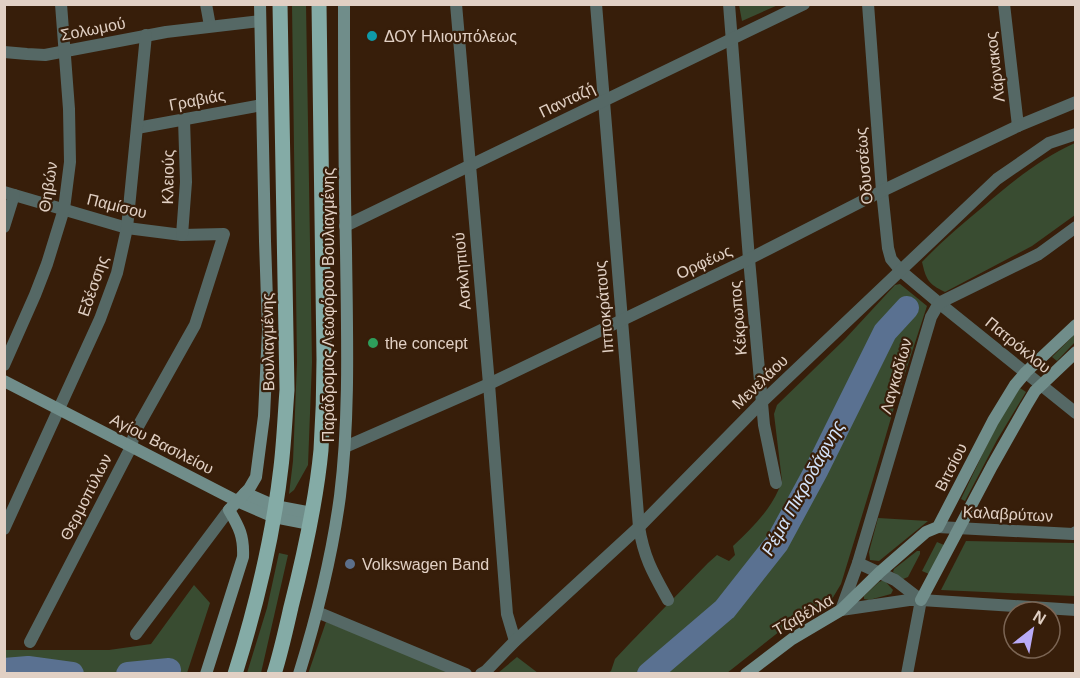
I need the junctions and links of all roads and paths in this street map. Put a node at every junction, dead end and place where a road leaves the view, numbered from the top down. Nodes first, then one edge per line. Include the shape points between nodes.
1 (61, 4) edge
2 (206, 4) edge
3 (260, 4) edge
4 (280, 4) edge
5 (319, 4) edge
6 (344, 4) edge
7 (456, 4) edge
8 (596, 4) edge
9 (729, 4) edge
10 (804, 4) edge
11 (868, 4) edge
12 (1004, 4) edge
13 (260, 21) junction
14 (210, 26) junction
15 (146, 35) junction
16 (733, 39) junction
17 (4, 52) edge
18 (65, 52) junction
19 (604, 100) junction
20 (1076, 102) edge
21 (262, 105) junction
22 (184, 119) junction
23 (1018, 126) junction
24 (137, 128) junction
25 (1076, 134) edge
26 (470, 167) junction
27 (882, 191) junction
28 (9, 193) edge
29 (64, 209) junction
30 (345, 226) junction
31 (4, 227) edge
32 (127, 228) junction
33 (1076, 228) edge
34 (224, 234) joint
35 (182, 235) junction
36 (749, 259) junction
37 (901, 271) junction
38 (939, 303) junction
39 (621, 320) junction
40 (1076, 325) edge
41 (1076, 352) edge
42 (4, 364) edge
43 (1026, 372) junction
44 (4, 381) edge
45 (489, 384) junction
46 (1042, 385) junction
47 (762, 402) junction
48 (59, 409) junction
49 (1076, 413) edge
50 (130, 446) junction
51 (345, 447) junction
52 (776, 483) dead end
53 (237, 502) junction
54 (274, 512) junction
55 (311, 519) junction
56 (639, 527) junction
57 (938, 527) junction
58 (960, 528) junction
59 (4, 529) edge
60 (1076, 532) edge
61 (858, 562) junction
62 (880, 572) junction
63 (668, 600) dead end
64 (921, 600) junction
65 (841, 610) junction
66 (1076, 610) edge
67 (317, 612) junction
68 (136, 634) dead end
69 (515, 641) junction
70 (30, 642) dead end
71 (206, 674) edge
72 (235, 674) edge
73 (274, 674) edge
74 (299, 674) edge
75 (466, 674) edge
76 (481, 674) edge
77 (746, 674) edge
78 (907, 674) edge

1 - 18 street, Θηβών
2 - 14 street
3 - 13 street
4 - 54 main road, Βουλιαγμένης via 287,390
5 - 55 main road via 324,394
6 - 30 street, Παράδρομος Λεωφόρου Βουλιαγμένης
7 - 26 street, Ασκληπιού
8 - 19 street, Ιπποκράτους
9 - 16 street, Κέκρωπος
10 - 16 street, Πανταζή
11 - 27 street, Οδυσσέως
12 - 23 street, Λάρνακος
13 - 14 street, Σολωμού
13 - 21 street
14 - 15 street, Σολωμού
15 - 18 street, Σολωμού
15 - 24 street, Εδέσσης
16 - 19 street, Πανταζή
16 - 36 street, Κέκρωπος
17 - 18 street, Σολωμού
18 - 29 street, Θηβών via 70,162
19 - 26 street, Πανταζή
19 - 39 street, Ιπποκράτους
20 - 23 street, Ορφέως
21 - 22 street, Γραβιάς
21 - 53 street via 268,330 264,416 257,471
22 - 24 street, Γραβιάς
22 - 35 street, Κλειούς via 186,182
23 - 27 street, Ορφέως
24 - 32 street, Εδέσσης
25 - 37 street, Μενελάου via 1049,143 997,179
26 - 30 street, Πανταζή
26 - 45 street, Ασκληπιού
27 - 36 street, Ορφέως
27 - 37 street, Οδυσσέως via 888,248
28 - 29 street, Παμίσου
28 - 31 street
29 - 32 street, Παμίσου
29 - 42 street, Θηβών via 44,274
30 - 51 street, Παράδρομος Λεωφόρου Βουλιαγμένης
32 - 35 street, Παμίσου
32 - 48 street, Εδέσσης via 109,297
33 - 38 street via 1039,254
34 - 35 street, Παμίσου
34 - 50 street, Θερμοπύλων via 195,325
36 - 39 street, Ορφέως
36 - 47 street, Κέκρωπος
37 - 38 street, Οδυσσέως
37 - 47 street, Μενελάου
38 - 43 street, Πατρόκλου
38 - 61 street, Λαγκαδίων via 931,318
39 - 45 street, Ορφέως
39 - 56 street, Ιπποκράτους
40 - 43 street, Βιτσίου
41 - 46 street
43 - 46 street, Πατρόκλου
43 - 57 street, Βιτσίου via 993,421
44 - 48 street, Αγίου Βασιλείου
45 - 51 street, Ορφέως
45 - 69 street, Ασκληπιού via 507,614
46 - 49 street, Πατρόκλου
46 - 58 street via 1020,416
47 - 52 street, Κέκρωπος
47 - 56 street, Μενελάου
48 - 50 street, Αγίου Βασιλείου
48 - 59 street, Εδέσσης
50 - 53 street, Αγίου Βασιλείου
50 - 70 street, Θερμοπύλων
51 - 67 street, Παράδρομος Λεωφόρου Βουλιαγμένης via 340,497
53 - 54 street, Αγίου Βασιλείου
53 - 68 street
53 - 71 street via 243,557
54 - 55 street, Αγίου Βασιλείου
54 - 72 main road, Βουλιαγμένης
55 - 73 main road
56 - 63 street, Ιπποκράτους via 642,547
56 - 69 street, Μενελάου
57 - 58 street, Καλαβρύτων
57 - 62 street, Βιτσίου via 926,532
58 - 60 street, Καλαβρύτων
58 - 64 street
61 - 62 street
61 - 65 street, Λαγκαδίων
62 - 64 street
62 - 65 street, Βιτσίου
64 - 65 street, Τζαβέλλα
64 - 66 street, Τζαβέλλα
64 - 78 street
65 - 77 street, Τζαβέλλα via 792,639
67 - 74 street, Παράδρομος Λεωφόρου Βουλιαγμένης
67 - 75 street
69 - 76 street, Μενελάου

